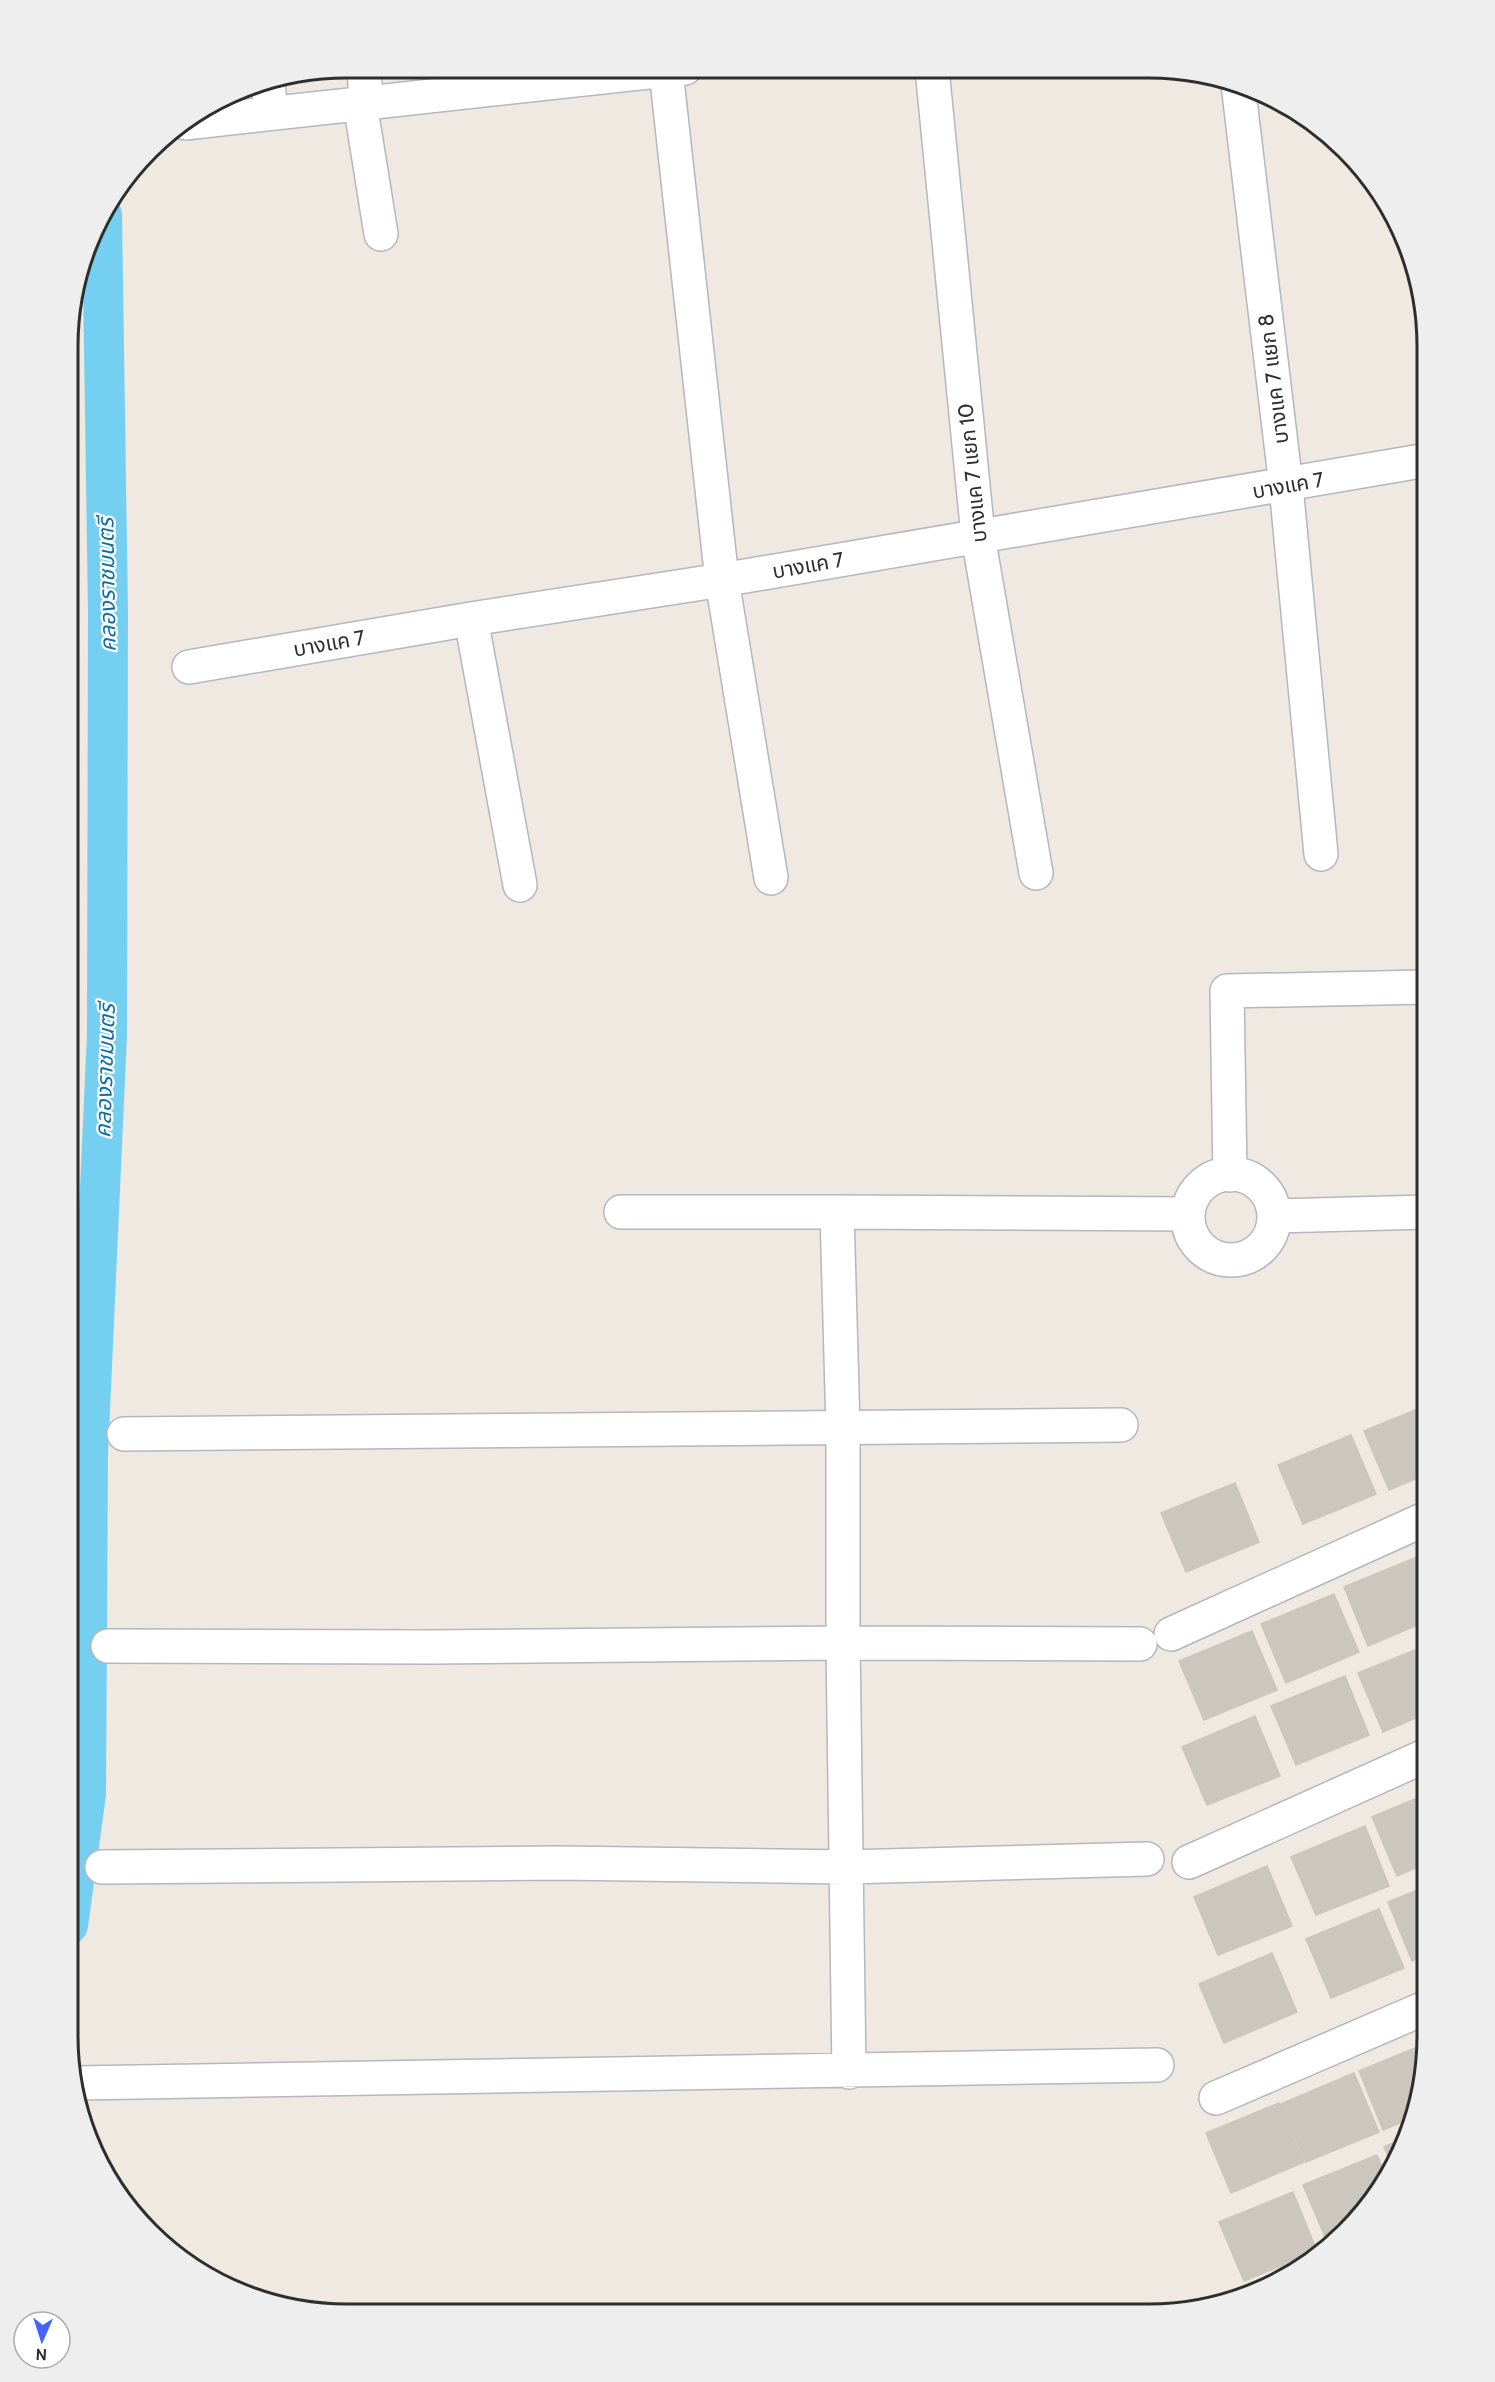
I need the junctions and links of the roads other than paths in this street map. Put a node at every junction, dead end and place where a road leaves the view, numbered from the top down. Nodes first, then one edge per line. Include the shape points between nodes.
1 (364, 78) edge
2 (525, 78) edge
3 (676, 78) edge
4 (933, 78) edge
5 (1239, 93) edge
6 (269, 98) edge
7 (363, 103) junction
8 (209, 116) edge
9 (381, 234) dead end
10 (1417, 462) edge
11 (1286, 486) junction
12 (978, 536) junction
13 (722, 580) junction
14 (471, 619) junction
15 (189, 667) dead end
16 (1321, 854) dead end
17 (1036, 873) dead end
18 (771, 878) dead end
19 (520, 885) dead end
20 (1417, 987) edge
21 (1230, 1174) junction
22 (621, 1212) dead end
23 (837, 1212) junction
24 (1417, 1212) edge
25 (1188, 1214) junction
26 (1275, 1216) junction
27 (1121, 1425) dead end
28 (843, 1428) junction
29 (124, 1434) dead end
30 (1417, 1523) edge
31 (1171, 1634) dead end
32 (843, 1643) junction
33 (1140, 1644) dead end
34 (108, 1646) dead end
35 (1417, 1759) edge
36 (1147, 1859) dead end
37 (1189, 1862) dead end
38 (102, 1867) dead end
39 (846, 1867) junction
40 (1417, 2011) edge
41 (1157, 2065) dead end
42 (849, 2072) junction
43 (82, 2084) edge
44 (1216, 2098) dead end

1 - 7 street
2 - 7 street
3 - 13 street
4 - 12 street, บางแค 7 แยก 10
5 - 11 street, บางแค 7 แยก 8
6 - 7 street
6 - 8 street
7 - 9 street
10 - 11 street, บางแค 7
11 - 12 street, บางแค 7
11 - 16 street, บางแค 7 แยก 8
12 - 13 street, บางแค 7
12 - 17 street, บางแค 7 แยก 10
13 - 14 street, บางแค 7
13 - 18 street
14 - 15 street, บางแค 7
14 - 19 street
20 - 21 street via 1227,991
21 - 25 street via 1206,1182 1194,1197
21 - 26 street via 1243,1176 1265,1191
22 - 23 street
23 - 25 street
23 - 28 street
24 - 26 street
25 - 26 street via 1190,1228 1205,1251 1231,1260 1257,1252 1267,1242
27 - 28 street
28 - 29 street
28 - 32 street
30 - 31 street
32 - 33 street
32 - 34 street
32 - 39 street
35 - 37 street
36 - 39 street
38 - 39 street via 546,1863
39 - 42 street
40 - 44 street
41 - 42 street
42 - 43 street

